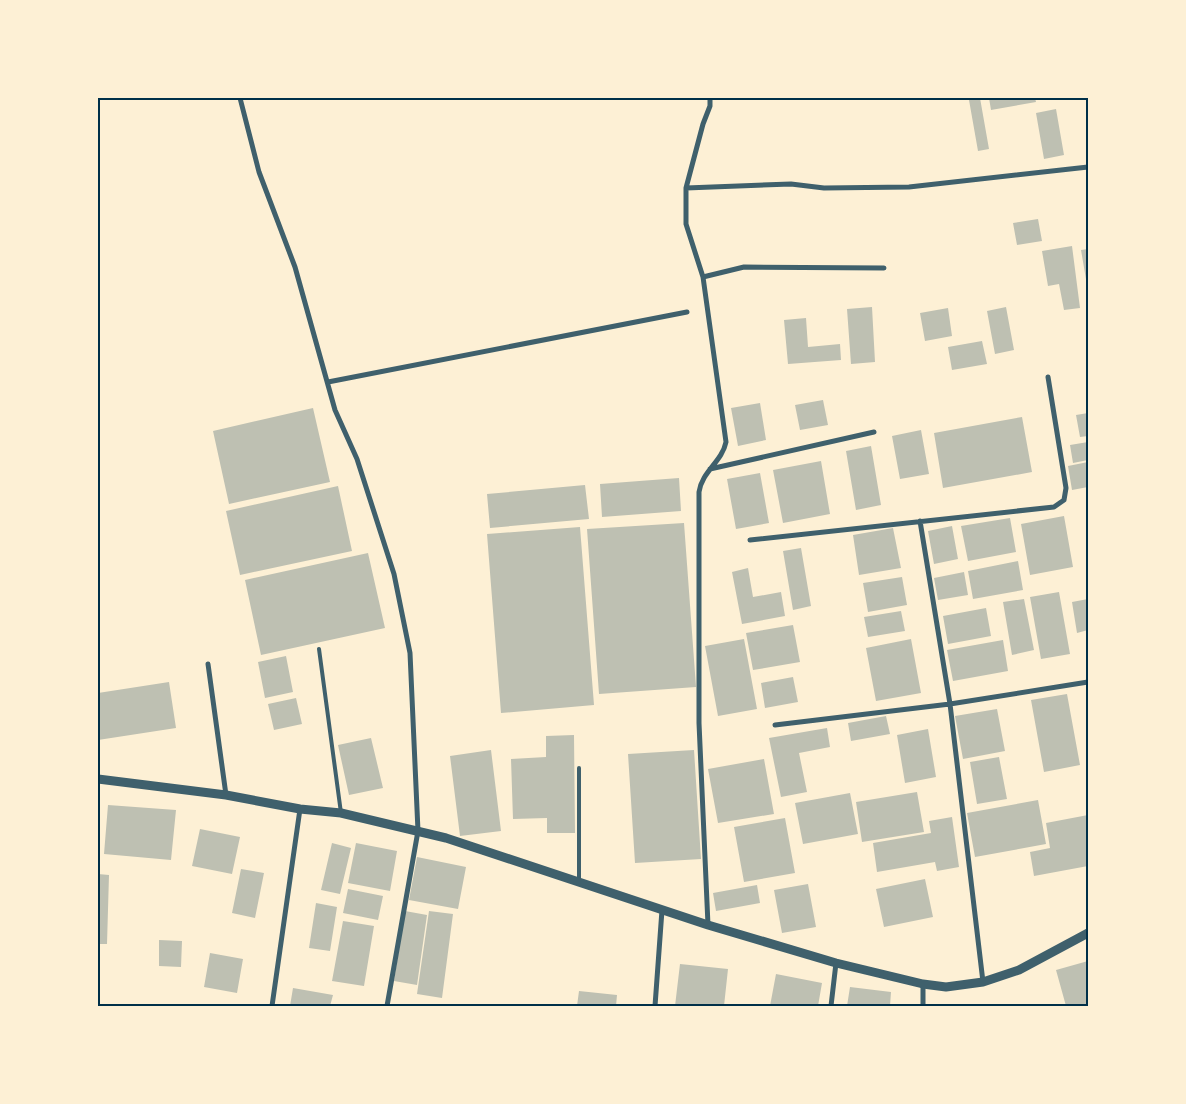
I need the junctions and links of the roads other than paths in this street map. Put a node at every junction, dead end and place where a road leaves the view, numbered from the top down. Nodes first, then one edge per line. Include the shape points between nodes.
1 (240, 98) edge
2 (710, 98) edge
3 (1088, 168) edge
4 (686, 188) junction
5 (884, 268) dead end
6 (703, 277) junction
7 (687, 312) dead end
8 (1048, 377) dead end
9 (328, 382) junction
10 (874, 432) dead end
11 (710, 469) junction
12 (920, 521) junction
13 (750, 540) dead end
14 (319, 649) dead end
15 (208, 664) dead end
16 (1088, 682) edge
17 (950, 704) junction
18 (775, 725) dead end
19 (579, 768) dead end
20 (98, 780) edge
21 (226, 795) junction
22 (300, 808) junction
23 (341, 813) junction
24 (418, 831) junction
25 (579, 882) junction
26 (662, 909) junction
27 (708, 925) junction
28 (1088, 933) edge
29 (836, 963) junction
30 (983, 982) junction
31 (923, 984) junction
32 (272, 1006) edge
33 (387, 1006) edge
34 (655, 1006) edge
35 (831, 1006) edge
36 (923, 1006) edge

1 - 9 street via 259,172 295,267
2 - 4 street
3 - 4 street via 910,186 824,188 791,184
4 - 6 street via 686,224
5 - 6 street via 744,267
6 - 11 street via 726,442
7 - 9 street
8 - 12 street via 1066,488 1064,500 1054,507
9 - 24 street via 394,574 409,644
10 - 11 street
11 - 27 street via 702,479 699,492 699,723
12 - 13 street
12 - 17 street
14 - 23 lane
15 - 21 street
16 - 17 street
17 - 18 street
17 - 30 street
19 - 25 lane
20 - 21 street
21 - 22 street
22 - 23 street
22 - 32 street
23 - 24 street
24 - 25 street via 496,853
24 - 33 street
25 - 26 street
26 - 27 street
26 - 34 street
27 - 29 street
28 - 30 street via 1020,970
29 - 31 street
29 - 35 street
30 - 31 street via 946,987
31 - 36 street

